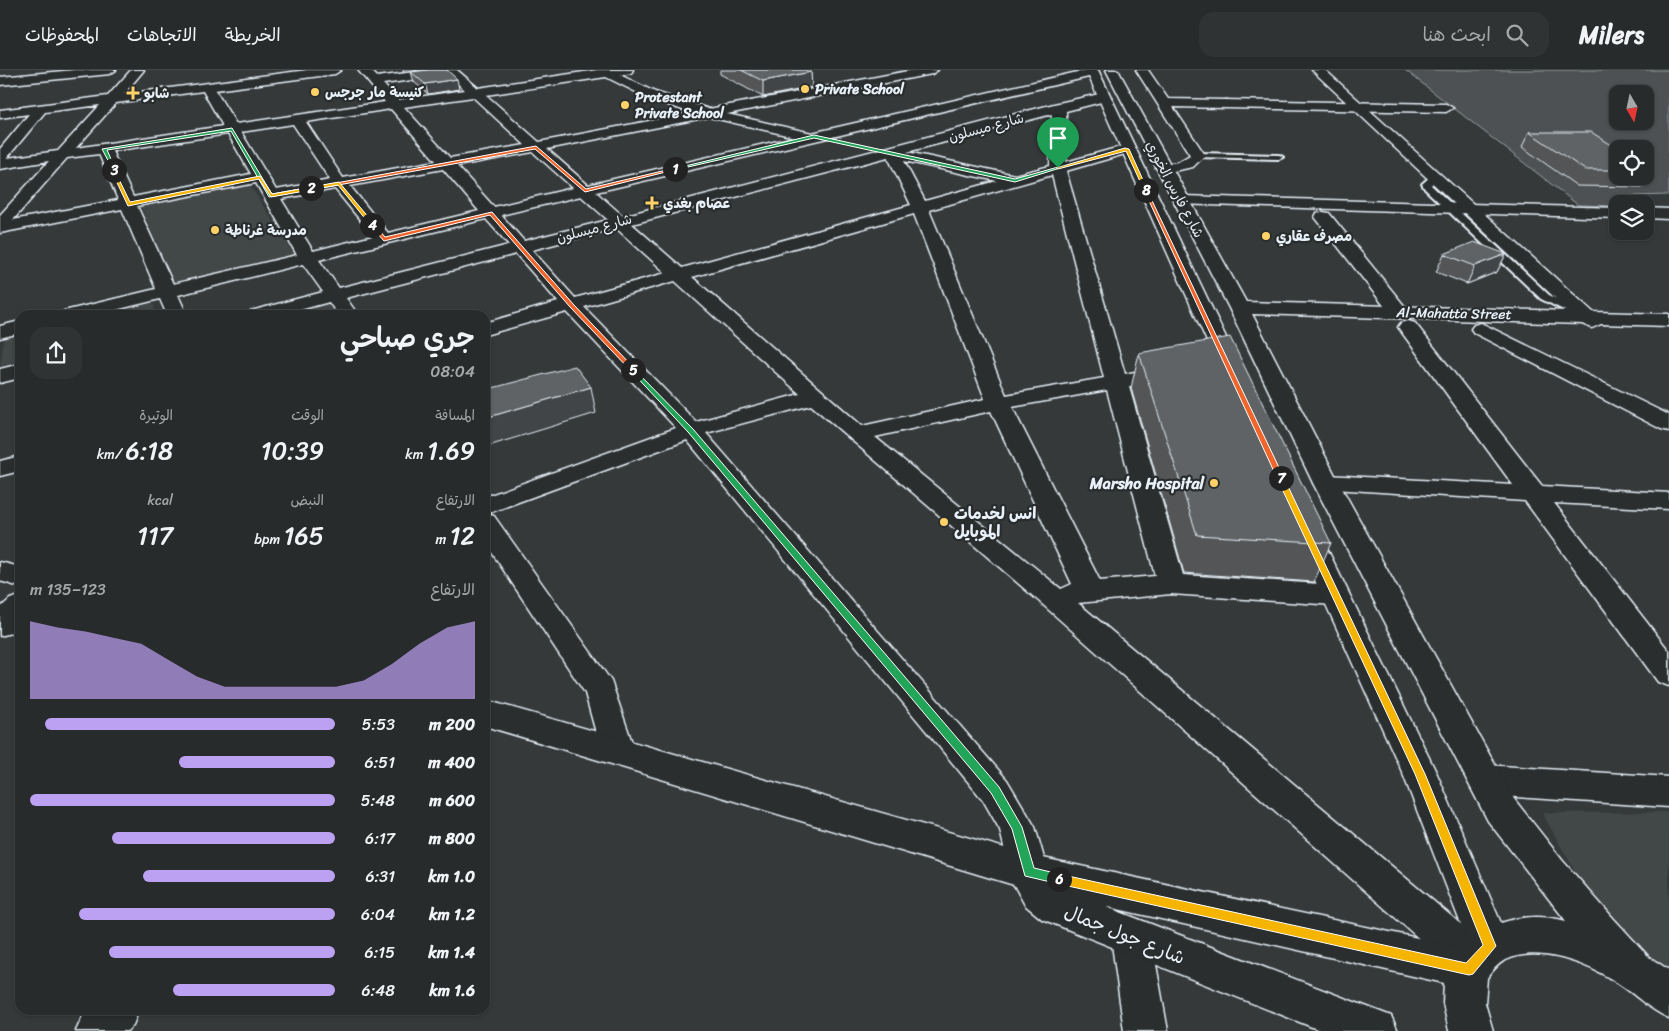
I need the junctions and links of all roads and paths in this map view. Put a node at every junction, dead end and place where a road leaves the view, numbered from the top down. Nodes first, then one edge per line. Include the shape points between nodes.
1 (110, 70) edge
2 (138, 70) edge
3 (335, 70) edge
4 (454, 70) edge
5 (627, 70) edge
6 (932, 70) edge
7 (1142, 70) edge
8 (1318, 70) edge
9 (606, 71) edge
10 (1099, 71) edge
11 (369, 75) edge
12 (857, 76) edge
13 (0, 81) edge
14 (207, 87) junction
15 (475, 92) junction
16 (1104, 97) junction
17 (114, 99) junction
18 (1164, 103) junction
19 (396, 104) junction
20 (1355, 106) junction
21 (1060, 107) junction
22 (41, 108) junction
23 (1446, 108) dead end
24 (0, 114) edge
25 (707, 114) junction
26 (297, 119) junction
27 (879, 121) junction
28 (232, 129) junction
29 (814, 136) junction
30 (843, 143) dead end
31 (536, 147) junction
32 (862, 147) dead end
33 (104, 149) junction
34 (1127, 149) junction
35 (889, 153) junction
36 (63, 155) junction
37 (1198, 155) junction
38 (1279, 157) dead end
39 (0, 158) edge
40 (447, 163) junction
41 (0, 164) edge
42 (1058, 168) junction
43 (1164, 168) junction
44 (260, 177) junction
45 (1434, 178) junction
46 (1015, 180) junction
47 (339, 183) junction
48 (585, 190) junction
49 (271, 196) junction
50 (1182, 201) junction
51 (128, 204) junction
52 (920, 206) junction
53 (1448, 208) junction
54 (1468, 209) junction
55 (491, 213) junction
56 (1609, 213) edge
57 (1654, 213) edge
58 (1669, 214) edge
59 (1323, 217) dead end
60 (619, 222) junction
61 (0, 227) edge
62 (384, 239) junction
63 (521, 247) junction
64 (308, 258) junction
65 (678, 274) junction
66 (167, 292) junction
67 (334, 296) junction
68 (572, 306) junction
69 (91, 310) edge
70 (175, 310) edge
71 (278, 310) edge
72 (344, 310) edge
73 (1242, 315) junction
74 (1586, 317) junction
75 (1403, 319) junction
76 (1669, 320) edge
77 (15, 328) edge
78 (490, 328) edge
79 (1480, 329) junction
80 (0, 332) edge
81 (1605, 332) junction
82 (1669, 335) edge
83 (15, 372) edge
84 (0, 376) edge
85 (1154, 376) edge
86 (1117, 382) junction
87 (816, 397) junction
88 (1244, 398) edge
89 (998, 403) junction
90 (1669, 424) edge
91 (691, 430) junction
92 (857, 434) junction
93 (15, 464) edge
94 (0, 469) edge
95 (1326, 483) junction
96 (1533, 494) junction
97 (1669, 501) edge
98 (490, 504) edge
99 (1298, 515) edge
100 (490, 529) edge
101 (0, 571) edge
102 (15, 576) edge
103 (1171, 584) junction
104 (1091, 593) junction
105 (1335, 595) junction
106 (1051, 596) junction
107 (15, 611) edge
108 (0, 625) edge
109 (1669, 674) edge
110 (490, 714) edge
111 (618, 751) junction
112 (1485, 780) junction
113 (1669, 792) edge
114 (1029, 872) junction
115 (1131, 936) junction
116 (1477, 959) junction
117 (1635, 971) junction
118 (1668, 996) edge
119 (113, 1015) edge
120 (98, 1031) edge
121 (1146, 1031) edge
122 (1376, 1031) edge
123 (1471, 1031) edge

1 - 13 street
2 - 17 street
3 - 14 street
4 - 11 street
4 - 15 street
5 - 9 street
6 - 12 street
7 - 18 street
8 - 20 street
9 - 15 street
9 - 25 street via 638,90
10 - 16 street
10 - 27 street
10 - 43 street, شارع فارس الخوري
11 - 19 street
12 - 25 street
12 - 27 street
14 - 17 street
14 - 28 street
15 - 19 street
15 - 31 street
16 - 21 street, شارع ميسلون
16 - 34 street
17 - 22 street
17 - 36 street
18 - 20 street
18 - 37 street
19 - 26 street
19 - 40 street
20 - 23 street
20 - 45 street
21 - 35 street, شارع ميسلون
21 - 42 street
22 - 24 street
22 - 39 street
25 - 29 street
25 - 31 street
26 - 28 street
26 - 47 street
27 - 29 street
27 - 35 street via 891,146
28 - 33 street
28 - 44 street
29 - 30 street
29 - 48 street
31 - 40 street
31 - 48 street
32 - 35 street
33 - 36 street
33 - 51 street
34 - 42 street
34 - 88 street via 1218,364
35 - 46 street
35 - 52 street
35 - 60 street, شارع ميسلون
36 - 41 street
36 - 61 street
37 - 38 lane
37 - 43 street via 1186,164
40 - 47 street
40 - 55 street
42 - 46 street
42 - 86 street
43 - 50 street, شارع فارس الخوري
44 - 49 street
44 - 51 street
45 - 53 lane via 1426,184
45 - 54 street
46 - 52 street
47 - 49 street
47 - 62 street
48 - 55 street
48 - 60 street
49 - 64 street
50 - 53 street
50 - 73 street, شارع فارس الخوري
51 - 61 street
51 - 66 street
52 - 65 street
52 - 89 street
53 - 54 street
53 - 74 lane via 1545,297
54 - 56 street
54 - 74 street
55 - 62 street
55 - 63 street
57 - 58 street
59 - 75 street
60 - 63 street, شارع ميسلون
60 - 65 street
62 - 64 street
63 - 67 street, شارع ميسلون
63 - 68 street
64 - 66 street
64 - 67 street
65 - 68 street
65 - 87 street
66 - 69 street
66 - 70 street
67 - 71 street, شارع ميسلون
67 - 72 street
68 - 78 street
68 - 91 street
73 - 75 street, Al-Mahatta Street
73 - 95 street, شارع فارس الخوري
74 - 75 street, Al-Mahatta Street
74 - 76 street, Al-Mahatta Street
74 - 81 street
75 - 79 street, Al-Mahatta Street
75 - 96 street
77 - 80 street
79 - 81 street, Al-Mahatta Street
79 - 90 street
81 - 82 street, Al-Mahatta Street
83 - 84 street
85 - 86 street
86 - 89 street
86 - 103 street
87 - 91 street
87 - 92 street
89 - 92 street
89 - 104 street
91 - 98 street
91 - 114 street via 995,790 1017,827
92 - 106 street
93 - 94 street
95 - 96 street
95 - 112 street, شارع فارس الخوري
96 - 97 street
96 - 109 street
99 - 105 street
100 - 111 street via 600,690
101 - 102 street
103 - 104 street
103 - 105 street
104 - 106 street
105 - 116 street via 1420,774
106 - 116 street
107 - 108 street
110 - 111 street
111 - 114 street
112 - 113 street
112 - 117 street, شارع فارس الخوري via 1530,852
114 - 115 street, شارع جول جمال via 1032,884 1047,901
114 - 116 street, شارع جول جمال
115 - 121 street
115 - 122 street, شارع جول جمال
116 - 117 street via 1512,938 1539,936 1570,941 1602,953
116 - 123 street via 1464,993
117 - 118 street
119 - 120 street

